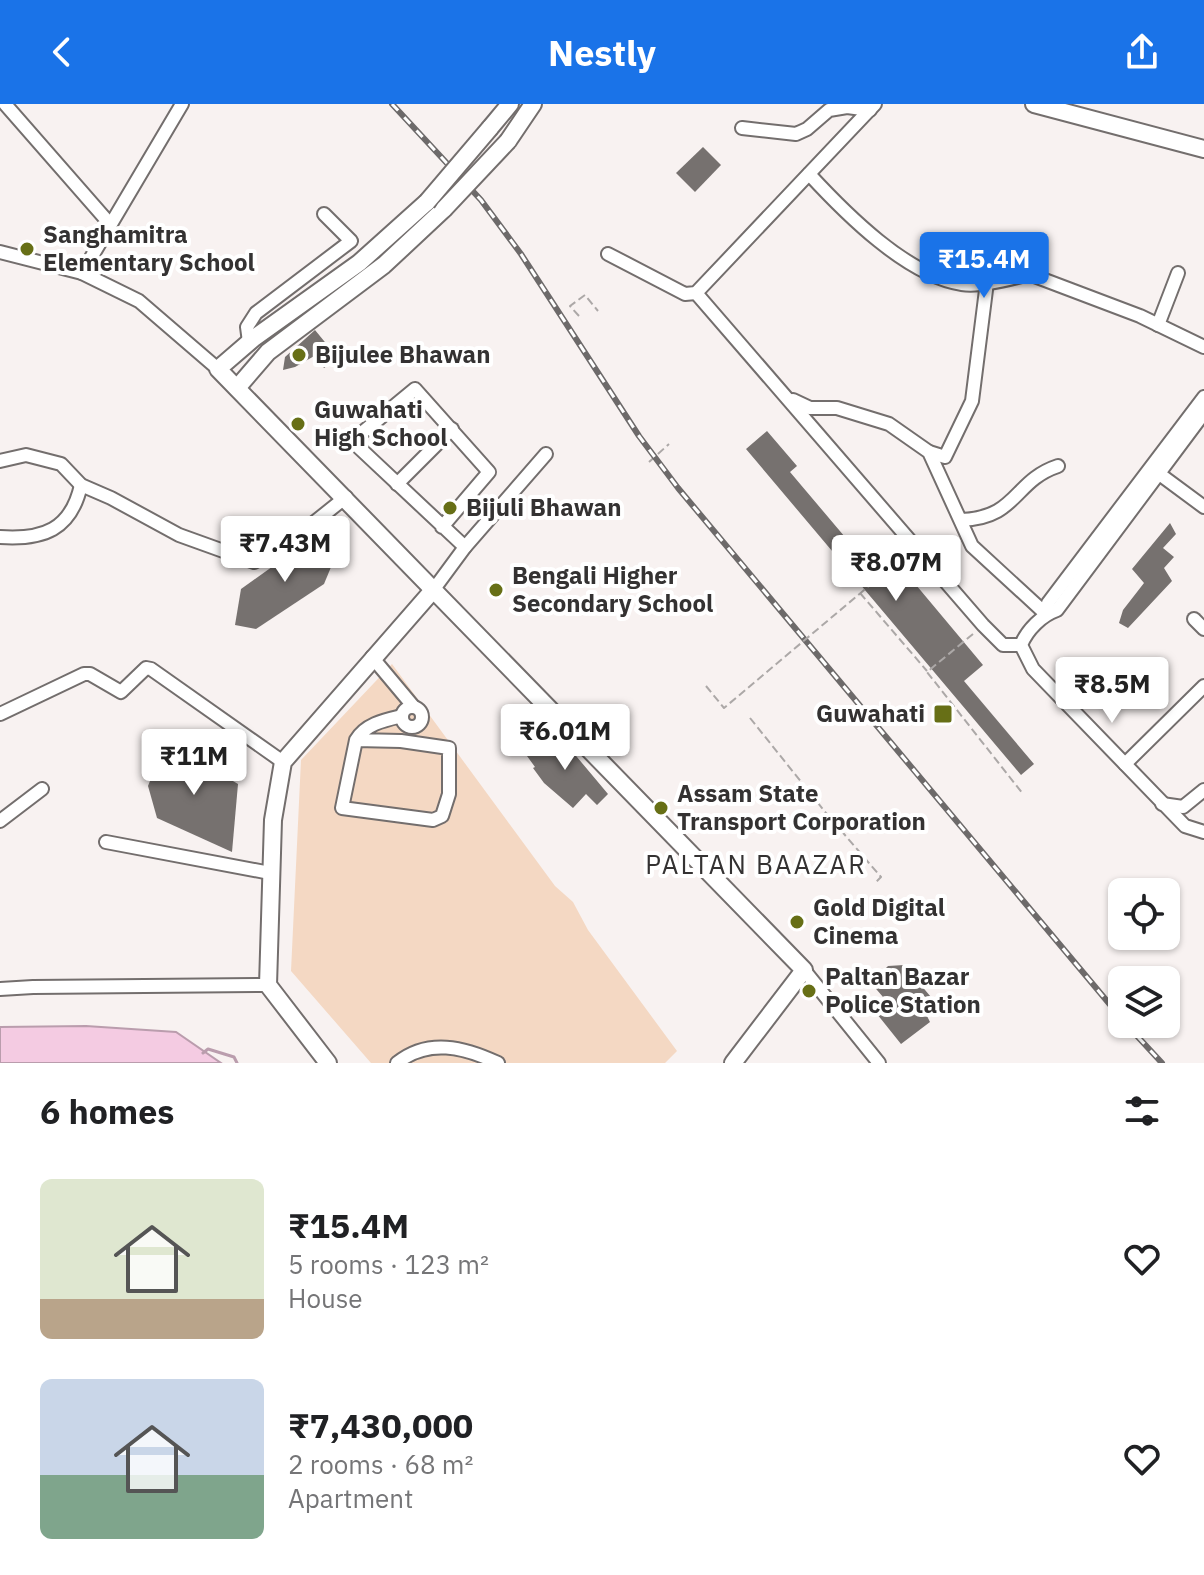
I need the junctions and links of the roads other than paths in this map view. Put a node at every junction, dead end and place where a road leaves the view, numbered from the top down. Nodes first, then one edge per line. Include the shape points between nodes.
1 (5, 104) edge
2 (182, 104) edge
3 (510, 104) edge
4 (533, 104) edge
5 (1034, 104) edge
6 (872, 107) edge
7 (742, 128) dead end
8 (1204, 149) edge
9 (809, 174) junction
10 (324, 214) dead end
11 (110, 224) junction
12 (0, 252) edge
13 (608, 254) dead end
14 (82, 273) junction
15 (1178, 273) dead end
16 (987, 282) junction
17 (696, 293) junction
18 (1158, 325) junction
19 (252, 340) junction
20 (1204, 347) edge
21 (218, 369) junction
22 (237, 388) junction
23 (1204, 397) edge
24 (789, 398) junction
25 (1204, 413) edge
26 (452, 429) junction
27 (929, 452) junction
28 (546, 454) dead end
29 (0, 461) edge
30 (1058, 466) dead end
31 (1155, 470) junction
32 (397, 484) junction
33 (81, 485) junction
34 (346, 497) junction
35 (1204, 507) edge
36 (961, 520) junction
37 (442, 527) junction
38 (0, 537) edge
39 (465, 547) junction
40 (434, 589) junction
41 (1046, 614) junction
42 (1194, 619) dead end
43 (1204, 629) edge
44 (1021, 645) junction
45 (372, 657) junction
46 (1204, 686) edge
47 (413, 706) junction
48 (0, 714) edge
49 (402, 716) junction
50 (356, 740) junction
51 (283, 762) junction
52 (1125, 764) junction
53 (42, 789) dead end
54 (1204, 790) edge
55 (1162, 804) junction
56 (0, 821) edge
57 (1204, 832) edge
58 (106, 842) dead end
59 (270, 873) junction
60 (804, 970) junction
61 (268, 985) junction
62 (0, 989) edge
63 (328, 1063) edge
64 (397, 1063) edge
65 (498, 1063) edge
66 (733, 1063) edge
67 (879, 1063) edge

1 - 11 street
2 - 11 street
3 - 19 main road, bridge via 427,202 359,263
4 - 22 main road, bridge via 508,141 444,209 394,255 268,352
5 - 8 main road
6 - 7 street via 829,110 796,134
6 - 9 street
9 - 16 street via 882,243 924,270 963,284
9 - 17 street
10 - 19 street via 351,241 256,313 247,327
11 - 14 street
12 - 14 street
13 - 17 street via 685,294
14 - 21 street via 139,301
15 - 18 street
16 - 18 street via 1029,274
16 - 27 street via 972,401 945,457
17 - 24 street
18 - 20 street
19 - 21 main road
21 - 22 main road
22 - 34 main road
23 - 31 street
24 - 27 street via 810,408 837,408 889,424
24 - 44 street via 983,625 1003,645
25 - 31 street
26 - 32 street
26 - 32 street via 415,389 352,441
26 - 37 street via 489,472
27 - 36 street
28 - 39 street
29 - 33 street via 26,455 61,464
30 - 36 street via 1032,478 1002,510
31 - 35 street
31 - 41 street via 1048,603
32 - 37 street
33 - 34 street via 179,535 254,562 291,541
33 - 38 street via 77,505 60,526 28,539
34 - 40 main road
36 - 41 street via 972,546
37 - 39 street
39 - 40 street
40 - 45 main road
40 - 60 main road
41 - 44 street
42 - 43 street
44 - 52 street via 1033,669
45 - 47 street
45 - 51 main road
46 - 52 street
47 - 49 street
47 - 49 street via 422,713 419,724 407,726
48 - 51 street via 84,674 121,692 140,671 151,669
49 - 50 street via 382,720
50 - 50 street via 342,808 433,820 442,816 449,794 449,748
51 - 59 main road
52 - 55 street
53 - 56 street
54 - 55 street via 1183,807
55 - 57 street via 1185,826
58 - 59 street
59 - 61 main road
60 - 66 main road
60 - 67 street
61 - 62 street
61 - 63 main road
64 - 65 street via 427,1047 473,1051

